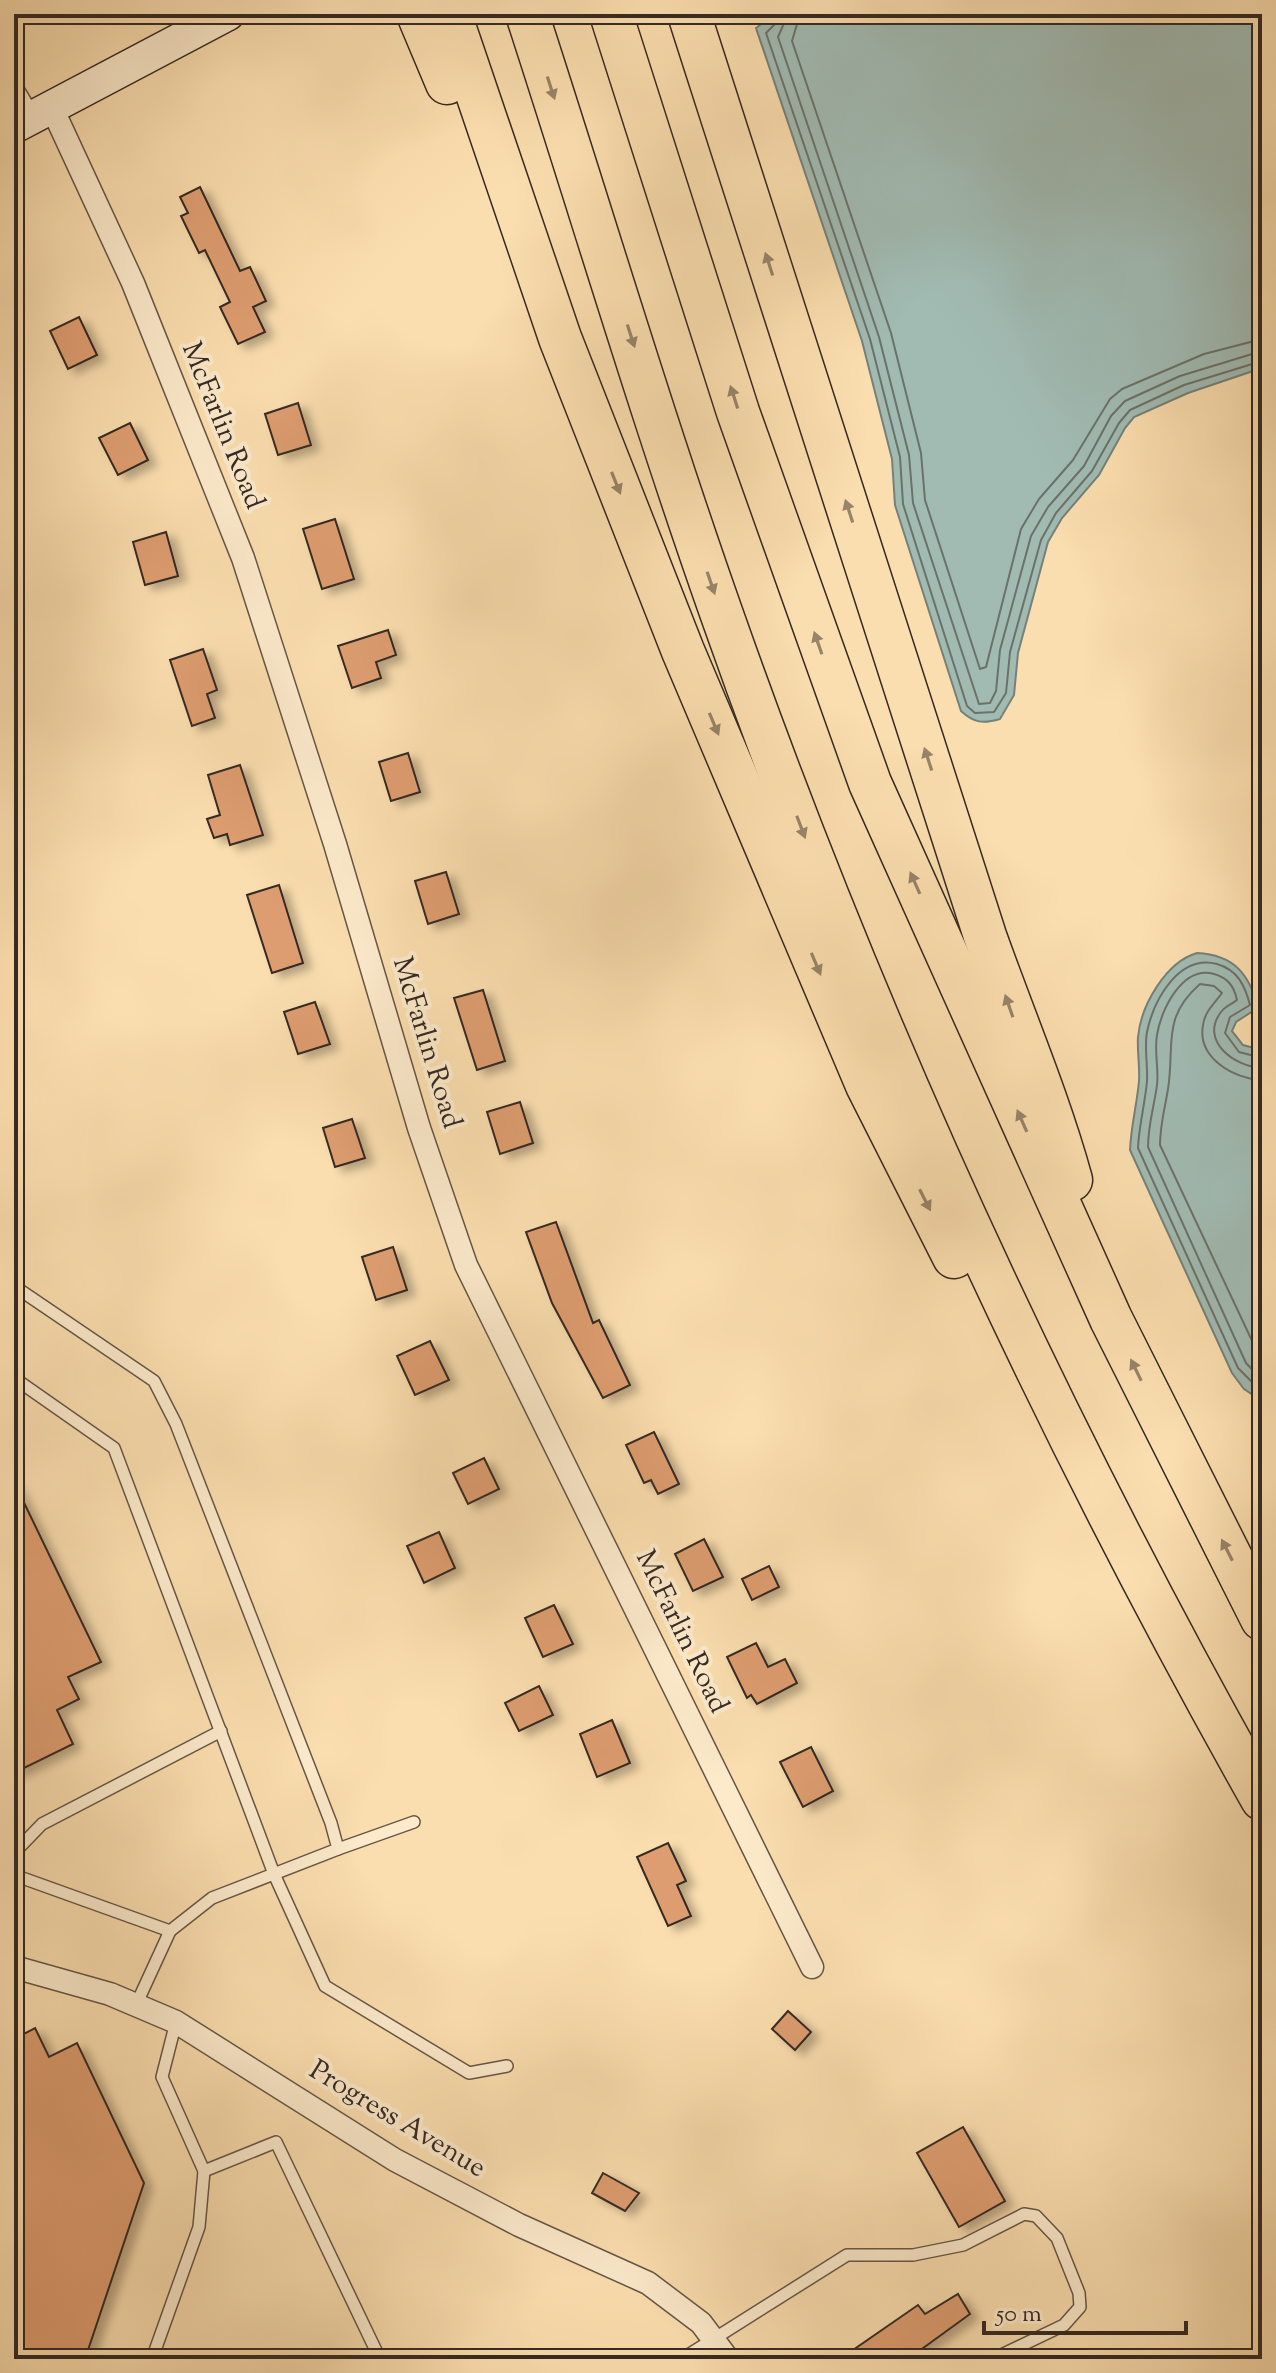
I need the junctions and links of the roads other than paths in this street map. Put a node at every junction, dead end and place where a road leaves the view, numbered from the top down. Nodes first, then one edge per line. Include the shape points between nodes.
1 (228, 14) edge
2 (418, 14) edge
3 (450, 14) edge
4 (527, 14) edge
5 (611, 14) edge
6 (689, 14) edge
7 (14, 82) edge
8 (33, 117) edge
9 (595, 432) junction
10 (14, 1286) edge
11 (1111, 1319) junction
12 (14, 1378) edge
13 (1130, 1556) junction
14 (1262, 1619) edge
15 (221, 1731) junction
16 (1262, 1799) edge
17 (414, 1822) dead end
18 (338, 1849) junction
19 (14, 1853) edge
20 (274, 1874) junction
21 (14, 1875) edge
22 (170, 1931) junction
23 (14, 1967) edge
24 (812, 1967) dead end
25 (136, 2005) junction
26 (176, 2022) junction
27 (507, 2066) dead end
28 (204, 2171) junction
29 (714, 2340) junction
30 (152, 2359) edge
31 (380, 2359) edge
32 (682, 2359) edge
33 (728, 2359) edge
34 (993, 2359) edge

1 - 8 main road
2 - 9 highway
3 - 9 highway
4 -> 13 highway via 690,522 791,800 959,1204
11 -> 5 highway via 850,732 738,412
11 -> 6 highway via 1049,1102 985,936
7 - 8 lane
8 - 24 street, McFarlin Road via 133,283 243,558 466,1265
9 -> 13 highway via 867,1085 1001,1345
10 - 18 lane via 154,1381 176,1424
14 -> 11 highway
12 - 15 lane via 114,1448
13 - 16 highway
15 - 19 lane via 42,1824
15 - 20 lane
17 - 18 lane
18 - 20 lane
20 - 22 lane via 212,1898
20 - 27 lane via 325,1986 469,2073
21 - 22 lane
22 - 25 lane
23 - 25 street, Progress Avenue
25 - 26 street, Progress Avenue
26 - 28 lane via 162,2077
26 - 29 street, Progress Avenue via 395,2160 519,2225 648,2283 701,2323
28 - 30 lane via 199,2227
28 - 31 lane via 276,2142
29 - 32 lane
29 - 33 street, Progress Avenue
29 - 34 lane via 847,2255 913,2255 963,2245 1024,2214 1036,2216 1057,2238 1080,2307 1064,2325

